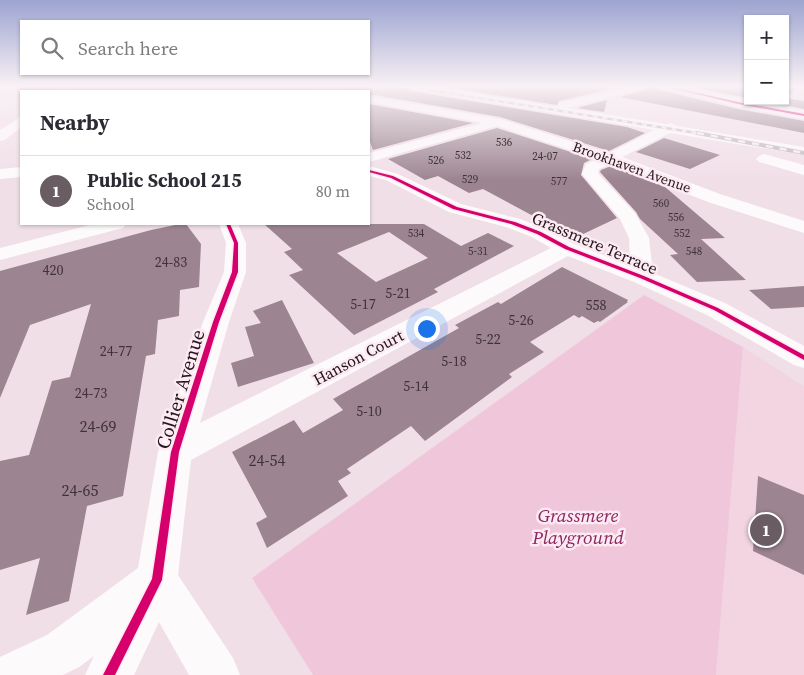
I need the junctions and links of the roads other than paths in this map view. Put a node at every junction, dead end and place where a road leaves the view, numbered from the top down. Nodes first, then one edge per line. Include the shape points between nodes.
1 (470, 118) edge
2 (518, 118) edge
3 (618, 118) edge
4 (643, 118) edge
5 (20, 120) edge
6 (0, 121) edge
7 (20, 121) edge
8 (636, 122) joint
9 (500, 123) junction
10 (667, 129) junction
11 (0, 137) edge
12 (592, 139) dead end
13 (804, 144) edge
14 (575, 146) junction
15 (804, 151) edge
16 (370, 158) edge
17 (610, 158) junction
18 (804, 170) edge
19 (370, 171) edge
20 (20, 172) edge
21 (0, 174) edge
22 (112, 225) edge
23 (228, 225) edge
24 (804, 227) edge
25 (567, 248) junction
26 (0, 254) edge
27 (642, 277) junction
28 (804, 358) edge
29 (175, 452) junction
30 (157, 580) junction
31 (13, 675) edge
32 (109, 675) edge
33 (216, 675) edge

1 - 9 street, Brookhaven Avenue
2 - 9 street
3 - 8 street
4 - 13 street
5 - 6 street
7 - 11 street
8 - 10 street
9 - 14 street, Brookhaven Avenue
9 - 16 street
10 - 15 street
10 - 17 street
10 - 18 street
12 - 14 street
14 - 17 street, Brookhaven Avenue
17 - 24 street, Brookhaven Avenue via 714,198
17 - 27 street via 592,167 590,174 628,217 639,238
19 - 25 street, Grassmere Terrace via 392,177 455,208 539,233
20 - 21 street
22 - 26 street
23 - 29 street, Collier Avenue via 236,243 235,272
25 - 27 street, Grassmere Terrace
25 - 29 street, Hanson Court
27 - 28 street, Grassmere Terrace via 716,309
29 - 30 street, Collier Avenue
30 - 31 street via 63,650
30 - 32 street, Collier Avenue
30 - 33 street

